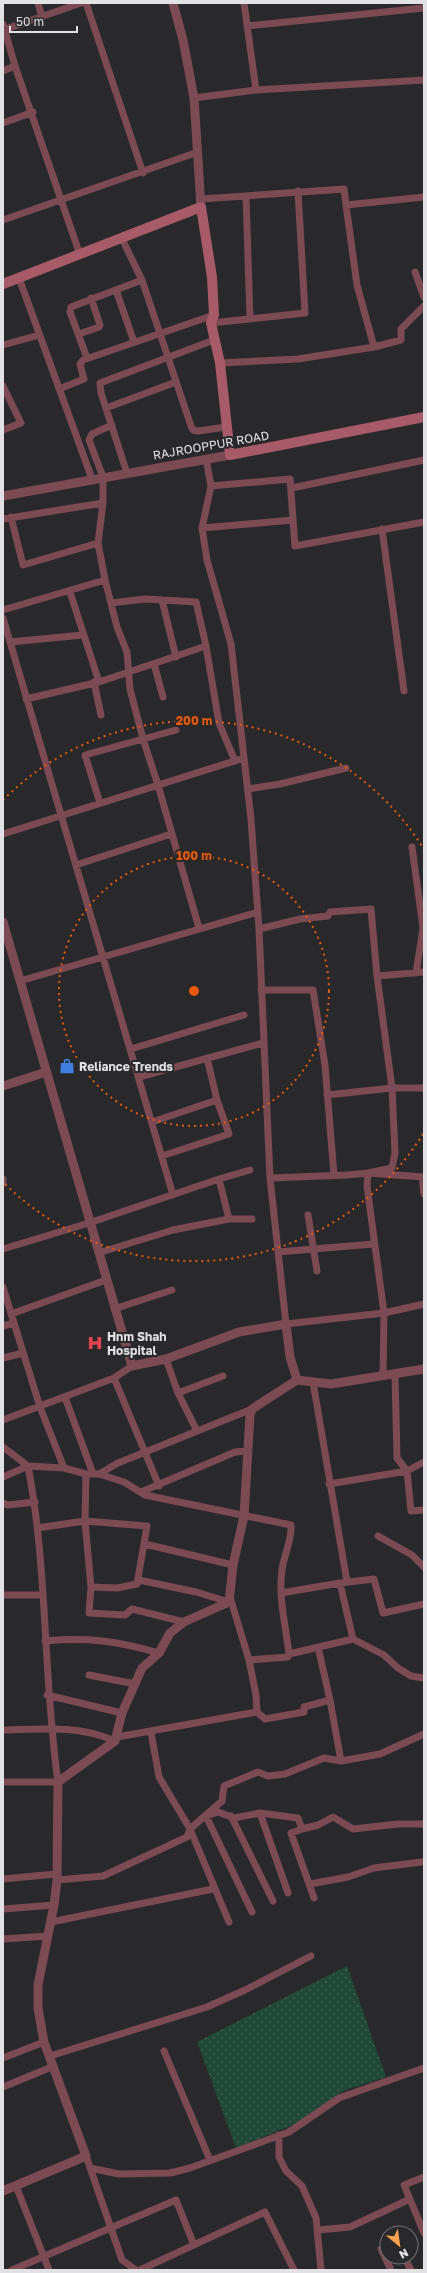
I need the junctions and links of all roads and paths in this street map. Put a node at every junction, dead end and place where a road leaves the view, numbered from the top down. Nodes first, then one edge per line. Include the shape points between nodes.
1 (38, 3) edge
2 (80, 3) edge
3 (86, 3) edge
4 (173, 3) edge
5 (244, 3) edge
6 (397, 3) edge
7 (72, 4) edge
8 (424, 8) edge
9 (398, 11) junction
10 (42, 17) junction
11 (247, 26) junction
12 (4, 28) edge
13 (15, 66) junction
14 (3, 71) edge
15 (424, 80) edge
16 (256, 90) junction
17 (194, 98) junction
18 (33, 112) junction
19 (3, 123) edge
20 (198, 152) junction
21 (143, 173) junction
22 (298, 192) junction
23 (246, 196) junction
24 (424, 197) edge
25 (62, 200) junction
26 (201, 203) junction
27 (346, 205) junction
28 (3, 220) edge
29 (122, 239) junction
30 (80, 255) junction
31 (415, 272) dead end
32 (19, 278) junction
33 (142, 280) junction
34 (3, 284) edge
35 (116, 290) junction
36 (424, 297) edge
37 (91, 298) junction
38 (424, 306) edge
39 (213, 319) junction
40 (250, 319) junction
41 (79, 334) junction
42 (160, 334) junction
43 (39, 335) junction
44 (214, 340) junction
45 (134, 342) junction
46 (3, 345) edge
47 (374, 347) junction
48 (168, 356) junction
49 (87, 358) junction
50 (220, 363) junction
51 (176, 382) junction
52 (3, 386) edge
53 (59, 389) junction
54 (106, 408) junction
55 (424, 417) edge
56 (112, 425) junction
57 (226, 427) junction
58 (3, 430) edge
59 (230, 455) junction
60 (206, 459) junction
61 (424, 460) edge
62 (128, 473) junction
63 (103, 477) junction
64 (92, 479) junction
65 (211, 486) junction
66 (292, 488) junction
67 (3, 496) edge
68 (103, 503) junction
69 (11, 517) junction
70 (3, 519) edge
71 (293, 520) junction
72 (424, 522) edge
73 (202, 528) junction
74 (382, 529) junction
75 (98, 543) junction
76 (105, 580) junction
77 (70, 592) junction
78 (162, 600) junction
79 (112, 603) junction
80 (3, 610) edge
81 (3, 618) edge
82 (83, 635) junction
83 (10, 642) junction
84 (206, 646) junction
85 (176, 657) junction
86 (154, 664) junction
87 (129, 672) junction
88 (97, 682) junction
89 (404, 691) dead end
90 (163, 697) dead end
91 (26, 700) junction
92 (101, 715) dead end
93 (176, 730) dead end
94 (143, 739) junction
95 (244, 758) junction
96 (235, 761) junction
97 (346, 768) dead end
98 (158, 785) junction
99 (248, 789) junction
100 (100, 803) junction
101 (61, 816) junction
102 (3, 834) edge
103 (171, 834) junction
104 (412, 847) dead end
105 (76, 865) junction
106 (258, 912) junction
107 (3, 922) edge
108 (199, 928) junction
109 (259, 928) junction
110 (104, 956) junction
111 (424, 972) edge
112 (416, 973) junction
113 (377, 976) junction
114 (20, 981) junction
115 (261, 990) junction
116 (244, 1015) dead end
117 (263, 1043) junction
118 (131, 1049) junction
119 (207, 1058) junction
120 (46, 1072) junction
121 (139, 1078) junction
122 (3, 1086) edge
123 (392, 1088) junction
124 (424, 1088) edge
125 (327, 1095) junction
126 (217, 1100) junction
127 (152, 1122) junction
128 (162, 1156) junction
129 (250, 1170) dead end
130 (368, 1173) junction
131 (334, 1175) junction
132 (423, 1177) edge
133 (270, 1178) junction
134 (3, 1179) edge
135 (219, 1179) junction
136 (3, 1183) edge
137 (424, 1194) edge
138 (173, 1195) junction
139 (308, 1215) dead end
140 (252, 1219) dead end
141 (229, 1220) junction
142 (89, 1223) junction
143 (373, 1244) junction
144 (3, 1249) edge
145 (313, 1249) junction
146 (278, 1252) junction
147 (98, 1253) junction
148 (317, 1271) dead end
149 (106, 1280) junction
150 (3, 1288) edge
151 (172, 1290) dead end
152 (424, 1304) edge
153 (114, 1309) junction
154 (384, 1313) junction
155 (11, 1314) junction
156 (14, 1323) junction
157 (286, 1324) junction
158 (3, 1326) edge
159 (23, 1353) junction
160 (3, 1358) edge
161 (166, 1359) junction
162 (132, 1366) junction
163 (424, 1369) edge
164 (395, 1374) junction
165 (223, 1376) dead end
166 (383, 1376) junction
167 (114, 1378) junction
168 (297, 1380) junction
169 (313, 1382) junction
170 (178, 1393) junction
171 (65, 1397) junction
172 (40, 1406) junction
173 (252, 1409) junction
174 (3, 1420) edge
175 (197, 1431) junction
176 (3, 1447) edge
177 (248, 1451) junction
178 (146, 1452) junction
179 (424, 1462) edge
180 (28, 1466) junction
181 (64, 1468) junction
182 (407, 1471) junction
183 (93, 1474) junction
184 (3, 1477) edge
185 (329, 1484) junction
186 (159, 1486) junction
187 (141, 1492) junction
188 (35, 1502) junction
189 (3, 1503) edge
190 (424, 1510) edge
191 (244, 1516) junction
192 (85, 1521) junction
193 (37, 1528) junction
194 (378, 1536) dead end
195 (145, 1544) junction
196 (233, 1565) junction
197 (424, 1567) edge
198 (343, 1582) junction
199 (137, 1584) junction
200 (91, 1587) junction
201 (281, 1593) junction
202 (3, 1595) edge
203 (42, 1595) junction
204 (230, 1600) junction
205 (424, 1604) edge
206 (184, 1622) junction
207 (352, 1639) junction
208 (45, 1641) junction
209 (318, 1648) junction
210 (159, 1653) junction
211 (289, 1654) junction
212 (249, 1660) junction
213 (89, 1675) dead end
214 (424, 1678) edge
215 (135, 1684) junction
216 (47, 1695) junction
217 (330, 1700) junction
218 (257, 1712) junction
219 (122, 1714) junction
220 (50, 1729) junction
221 (3, 1730) edge
222 (151, 1732) junction
223 (424, 1734) edge
224 (116, 1739) junction
225 (340, 1761) junction
226 (3, 1782) edge
227 (58, 1782) junction
228 (260, 1813) junction
229 (206, 1816) junction
230 (230, 1816) junction
231 (424, 1824) edge
232 (190, 1829) junction
233 (302, 1829) junction
234 (422, 1862) dead end
235 (56, 1877) junction
236 (3, 1879) edge
237 (310, 1884) junction
238 (213, 1889) junction
239 (288, 1893) dead end
240 (314, 1898) dead end
241 (273, 1901) dead end
242 (54, 1905) junction
243 (3, 1909) edge
244 (252, 1912) dead end
245 (51, 1922) junction
246 (229, 1922) dead end
247 (48, 1936) junction
248 (3, 1939) edge
249 (310, 1956) dead end
250 (44, 2042) junction
251 (164, 2051) dead end
252 (50, 2056) junction
253 (4, 2058) edge
254 (54, 2066) junction
255 (424, 2068) edge
256 (3, 2087) edge
257 (279, 2135) junction
258 (86, 2156) junction
259 (210, 2160) junction
260 (90, 2168) junction
261 (424, 2177) edge
262 (16, 2186) junction
263 (3, 2192) edge
264 (410, 2199) junction
265 (111, 2226) junction
266 (318, 2230) junction
267 (424, 2234) edge
268 (194, 2245) junction
269 (44, 2257) junction
270 (12, 2270) edge
271 (50, 2270) edge
272 (136, 2270) edge
273 (140, 2270) edge
274 (294, 2270) edge
275 (321, 2270) edge

1 - 10 street
2 - 7 street
3 - 21 street
4 - 17 street
5 - 11 street
6 - 9 street
7 - 10 street
8 - 9 street
9 - 11 street
10 - 12 street
11 - 16 street
12 - 13 street
13 - 14 street
13 - 18 street
15 - 16 street
16 - 17 street
17 - 20 street
18 - 19 street
18 - 25 street
20 - 21 street
20 - 26 street
21 - 25 street
22 - 23 street
22 - 27 street via 344,189
22 - 40 street via 305,312
23 - 26 street
23 - 40 street
24 - 27 street
25 - 28 street
25 - 30 street
26 - 29 main road
26 - 39 main road via 212,278
27 - 47 street via 357,285
29 - 30 main road
29 - 33 street
30 - 32 main road
31 - 36 street
32 - 34 main road
32 - 43 street
33 - 35 street
33 - 42 street
35 - 37 street
35 - 45 street
37 - 41 street via 71,307 70,312
37 - 41 street via 100,325
38 - 47 street via 401,329 401,340
39 - 40 street
39 - 42 street
39 - 44 main road
41 - 49 street
42 - 45 street
42 - 48 street
43 - 46 street
43 - 53 street
44 - 48 street
44 - 50 main road
45 - 49 street
47 - 50 street via 298,359
48 - 51 street
48 - 54 street via 103,380 100,386
49 - 53 street via 80,361 84,379
50 - 57 main road
51 - 54 street
51 - 57 street via 193,430 198,432
52 - 58 street via 21,423
53 - 64 street
54 - 56 street
55 - 59 main road, RAJROOPPUR ROAD
56 - 62 street
56 - 63 street via 92,434 89,440
57 - 59 main road
59 - 60 street, RAJROOPPUR ROAD
60 - 62 street, RAJROOPPUR ROAD
60 - 65 street
61 - 66 street
62 - 63 street, RAJROOPPUR ROAD
63 - 64 street, RAJROOPPUR ROAD
63 - 68 street
64 - 67 street, RAJROOPPUR ROAD
65 - 66 street via 290,479
65 - 73 street
66 - 71 street
68 - 69 street
68 - 75 street
69 - 70 street
69 - 75 street via 23,565
71 - 73 street
71 - 74 street via 295,546
72 - 74 street
73 - 95 street via 231,644
74 - 89 street
75 - 76 street
76 - 77 street
76 - 79 street
77 - 80 street
77 - 82 street
78 - 79 street
78 - 84 street via 196,602
78 - 85 street
79 - 87 street via 117,627 127,652
81 - 83 street
82 - 83 street
82 - 88 street
83 - 91 street
84 - 85 street
84 - 96 street via 219,723
85 - 86 street
86 - 87 street
86 - 90 street
87 - 88 street
87 - 94 street via 130,688
88 - 91 street
88 - 92 street
91 - 101 street
93 - 94 street
94 - 98 street
94 - 100 street via 85,755
95 - 96 street
95 - 99 street
96 - 98 street
97 - 99 street
98 - 100 street
98 - 103 street
99 - 106 street
100 - 101 street
101 - 102 street
101 - 105 street
103 - 105 street
103 - 108 street
104 - 112 street via 423,928
105 - 110 street
106 - 108 street
106 - 109 street
107 - 114 street
108 - 110 street
109 - 113 street via 328,916 330,912 371,909
109 - 115 street
110 - 114 street
110 - 118 street
111 - 112 street
112 - 113 street
113 - 123 street
114 - 120 street
115 - 117 street
115 - 125 street via 313,990
116 - 118 street
117 - 119 street
117 - 133 street
118 - 121 street
119 - 121 street
119 - 126 street
120 - 122 street
120 - 142 street
121 - 127 street
123 - 124 street
123 - 125 street
123 - 130 street via 395,1153 392,1168
125 - 131 street
126 - 127 street
126 - 128 street via 229,1134
127 - 128 street
128 - 138 street
129 - 135 street
130 - 131 street
130 - 132 street
130 - 143 street
131 - 133 street
132 - 137 street
133 - 146 street
134 - 136 street
135 - 138 street
135 - 141 street
138 - 142 street
139 - 145 street
140 - 141 street
141 - 147 street via 173,1230
142 - 144 street
142 - 147 street
143 - 145 street
143 - 154 street
145 - 146 street
145 - 148 street
146 - 157 street
147 - 149 street
149 - 153 street
149 - 155 street
150 - 155 street
151 - 153 street
152 - 154 street
153 - 162 street
154 - 157 street
154 - 166 street
155 - 156 street
156 - 158 street
156 - 159 street
157 - 161 street via 239,1332
157 - 168 street via 290,1357
159 - 160 street
159 - 172 street
161 - 162 street
161 - 170 street
162 - 167 street
163 - 164 street
164 - 166 street
164 - 182 street via 397,1458
165 - 170 street
166 - 169 street via 331,1384
167 - 171 street
167 - 178 street
168 - 169 street
168 - 173 street
169 - 185 street
170 - 175 street
171 - 172 street
171 - 183 street
172 - 174 street
172 - 181 street
173 - 175 street
173 - 177 street
175 - 178 street
176 - 180 street
177 - 186 street via 235,1452
177 - 191 street
178 - 183 street
178 - 186 street
179 - 182 street
180 - 181 street
180 - 184 street
180 - 188 street
181 - 183 street
182 - 185 street
182 - 190 street via 411,1511
183 - 187 street via 124,1482
183 - 192 street
185 - 198 street
186 - 187 street
187 - 191 street
188 - 189 street via 8,1505
188 - 193 street
191 - 196 street
191 - 201 street via 291,1524 291,1536 282,1571
192 - 193 street
192 - 195 street via 147,1526
192 - 200 street
193 - 203 street
194 - 197 street via 412,1555
195 - 196 street
195 - 199 street
196 - 204 street
198 - 201 street
198 - 205 street via 374,1579 383,1613
198 - 207 street
199 - 200 street via 118,1588
199 - 204 street via 139,1580 146,1581
200 - 206 street via 89,1613 125,1616 132,1609
201 - 211 street
202 - 203 street
203 - 208 street
204 - 206 street
204 - 212 street
206 - 210 street via 170,1632
207 - 209 street
207 - 214 street via 384,1654 398,1668 411,1676
208 - 210 street via 101,1639
208 - 216 street
209 - 211 street
209 - 217 street
210 - 215 street via 142,1668
211 - 212 street via 288,1657
212 - 218 street
213 - 215 street
215 - 219 street
216 - 219 street
216 - 220 street
217 - 218 street via 304,1707 304,1712 266,1719
217 - 225 street
218 - 222 street
219 - 224 street
220 - 221 street
220 - 224 street via 98,1734
220 - 227 street
222 - 224 street
222 - 232 street via 158,1777
223 - 225 street via 380,1754
224 - 227 street
225 - 229 street via 324,1758 285,1774 268,1776 258,1772 232,1782 224,1786 222,1801
226 - 227 street
227 - 235 street
228 - 230 street via 234,1818
228 - 233 street via 298,1818
228 - 239 street
229 - 230 street via 218,1812
229 - 232 street
229 - 244 street
230 - 241 street
231 - 233 street via 353,1829 333,1817 318,1825
232 - 235 street via 187,1837 103,1876
232 - 238 street
233 - 237 street via 291,1833
234 - 237 street via 374,1868 348,1877
235 - 236 street
235 - 242 street
237 - 240 street
238 - 245 street
238 - 246 street
242 - 243 street
242 - 245 street
245 - 247 street
247 - 248 street
247 - 250 street via 38,1985 38,2008
249 - 252 street via 207,2007
250 - 252 street
250 - 253 street
251 - 259 street
252 - 254 street
254 - 256 street
254 - 258 street
255 - 257 street via 339,2098 289,2132
257 - 259 street
257 - 266 street via 279,2157 286,2171 302,2186 316,2218
258 - 260 street
258 - 262 street
259 - 260 street via 170,2173 119,2174
260 - 265 street
261 - 264 street via 404,2185
262 - 263 street
262 - 269 street
264 - 266 street via 350,2227
264 - 267 street
265 - 268 street via 176,2200
265 - 269 street
265 - 272 street via 122,2260
266 - 275 street
268 - 273 street
268 - 274 street via 265,2212
269 - 270 street
269 - 271 street

